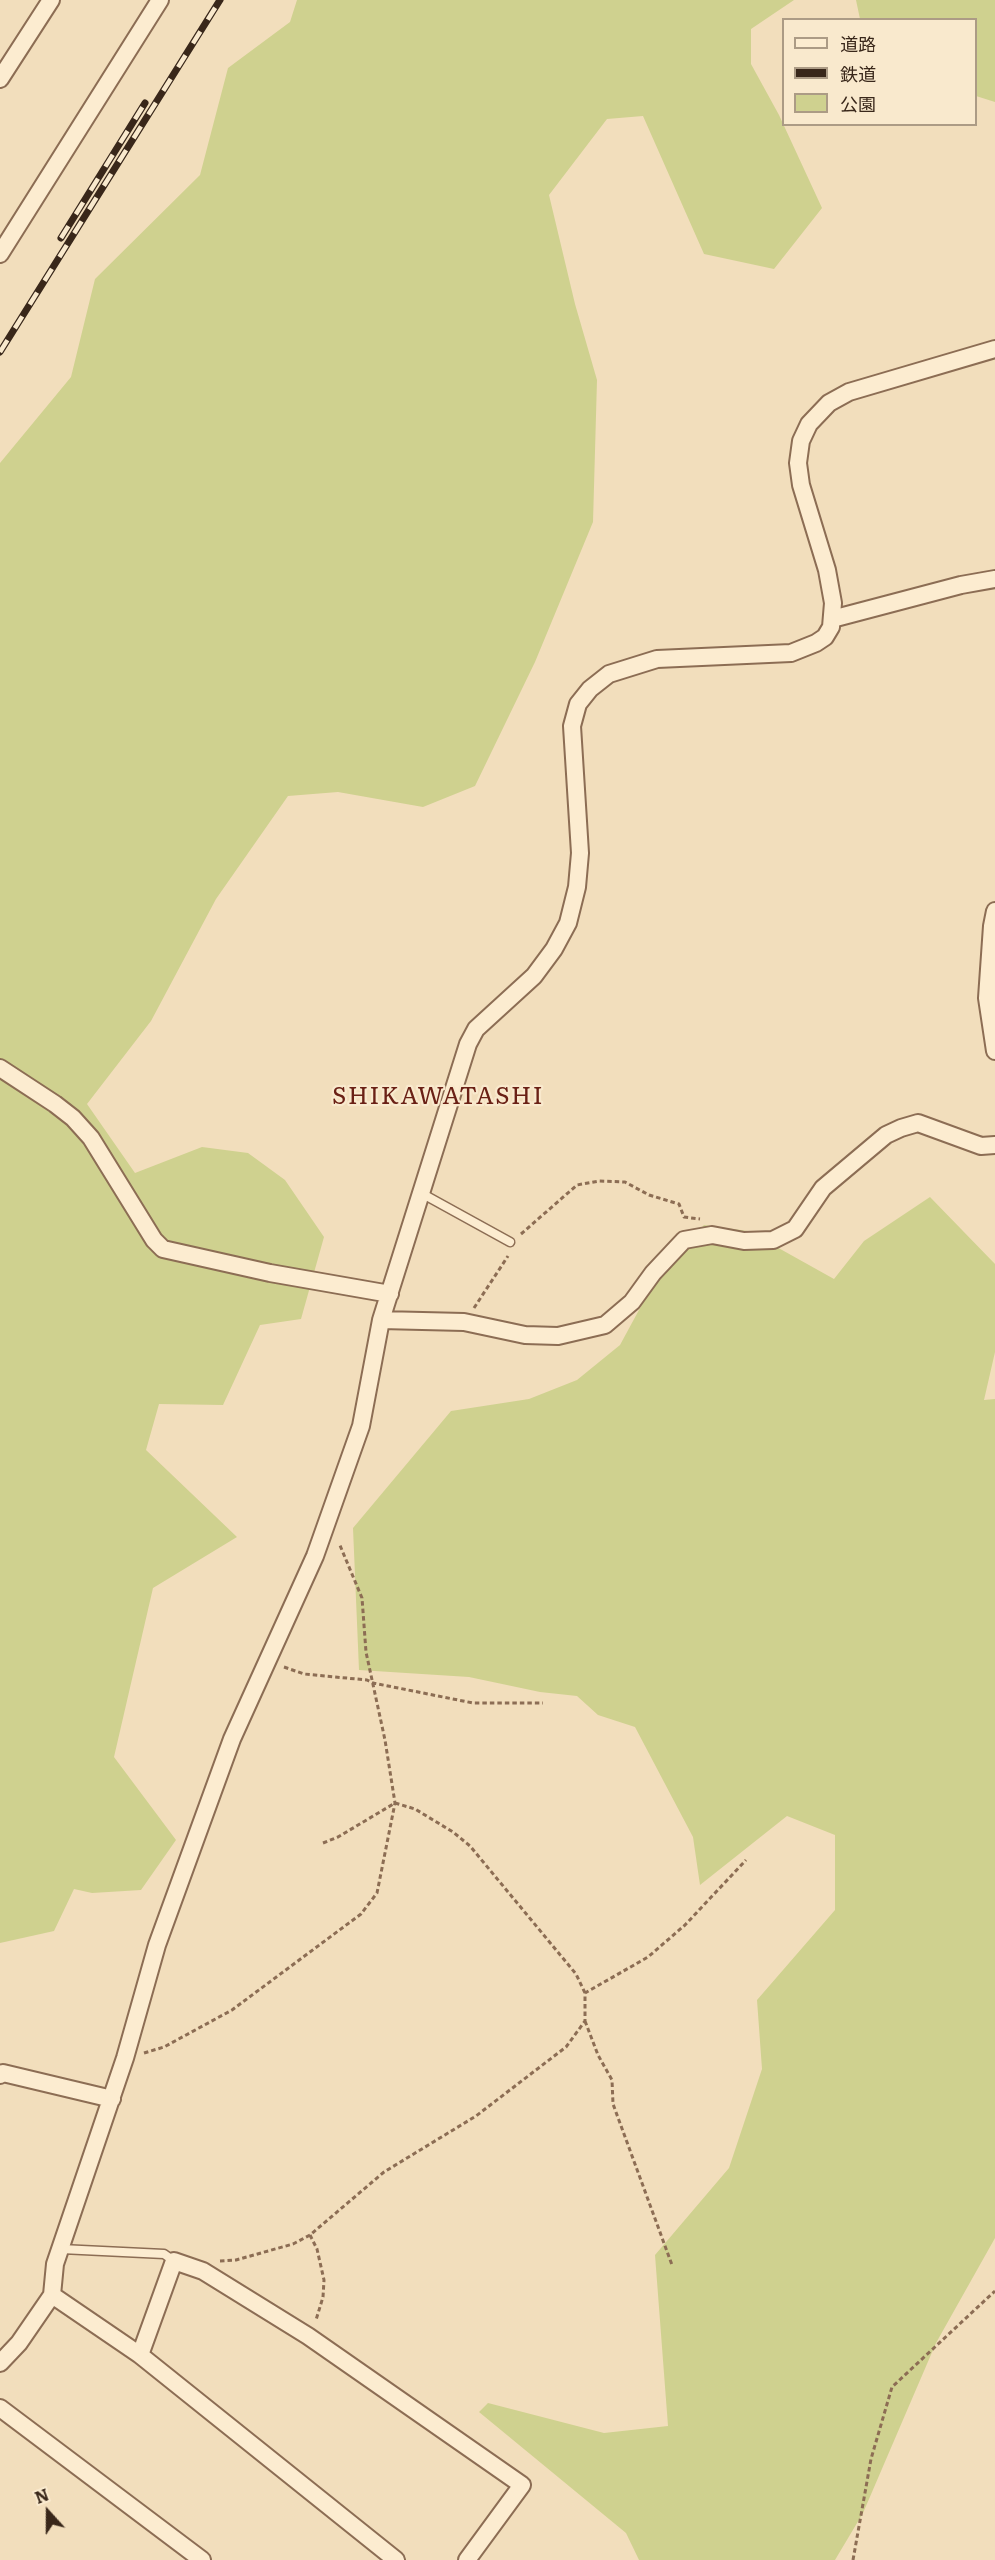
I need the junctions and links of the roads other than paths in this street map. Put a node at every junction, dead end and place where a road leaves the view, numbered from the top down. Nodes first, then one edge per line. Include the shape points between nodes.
1 (51, 0) edge
2 (160, 0) edge
3 (0, 79) edge
4 (0, 254) edge
5 (995, 349) edge
6 (995, 579) edge
7 (832, 618) junction
8 (995, 911) edge
9 (995, 1051) edge
10 (0, 1068) edge
11 (995, 1145) edge
12 (421, 1193) junction
13 (510, 1242) road end
14 (390, 1294) junction
15 (381, 1320) junction
16 (0, 2074) edge
17 (112, 2098) junction
18 (61, 2248) junction
19 (174, 2261) junction
20 (52, 2295) junction
21 (140, 2355) junction
22 (0, 2363) edge
23 (0, 2408) edge
24 (202, 2560) edge
25 (395, 2560) edge
26 (467, 2560) edge

1 - 3 street
2 - 4 street
5 - 7 street via 849,392 824,408 809,424 801,441 798,463 827,570
6 - 7 street
7 - 12 street via 825,637 791,653 657,659 609,674 578,704 573,726 580,853 568,923 534,976 476,1029
8 - 9 street via 987,998
10 - 14 street via 73,1118 91,1138 163,1249
11 - 15 street via 981,1146 918,1123 900,1128 886,1135 823,1188 795,1229 773,1240 744,1241 712,1235 684,1240 632,1302 604,1325 558,1336 525,1335 464,1322
12 - 13 lane
12 - 14 street
14 - 15 street
15 - 17 street via 361,1426 315,1556 232,1739 157,1945
16 - 17 street
17 - 18 street
18 - 19 lane via 165,2254
18 - 20 street
19 - 21 street
19 - 26 street via 203,2271 308,2336 522,2485
20 - 21 street
20 - 22 street
21 - 25 street
23 - 24 street

